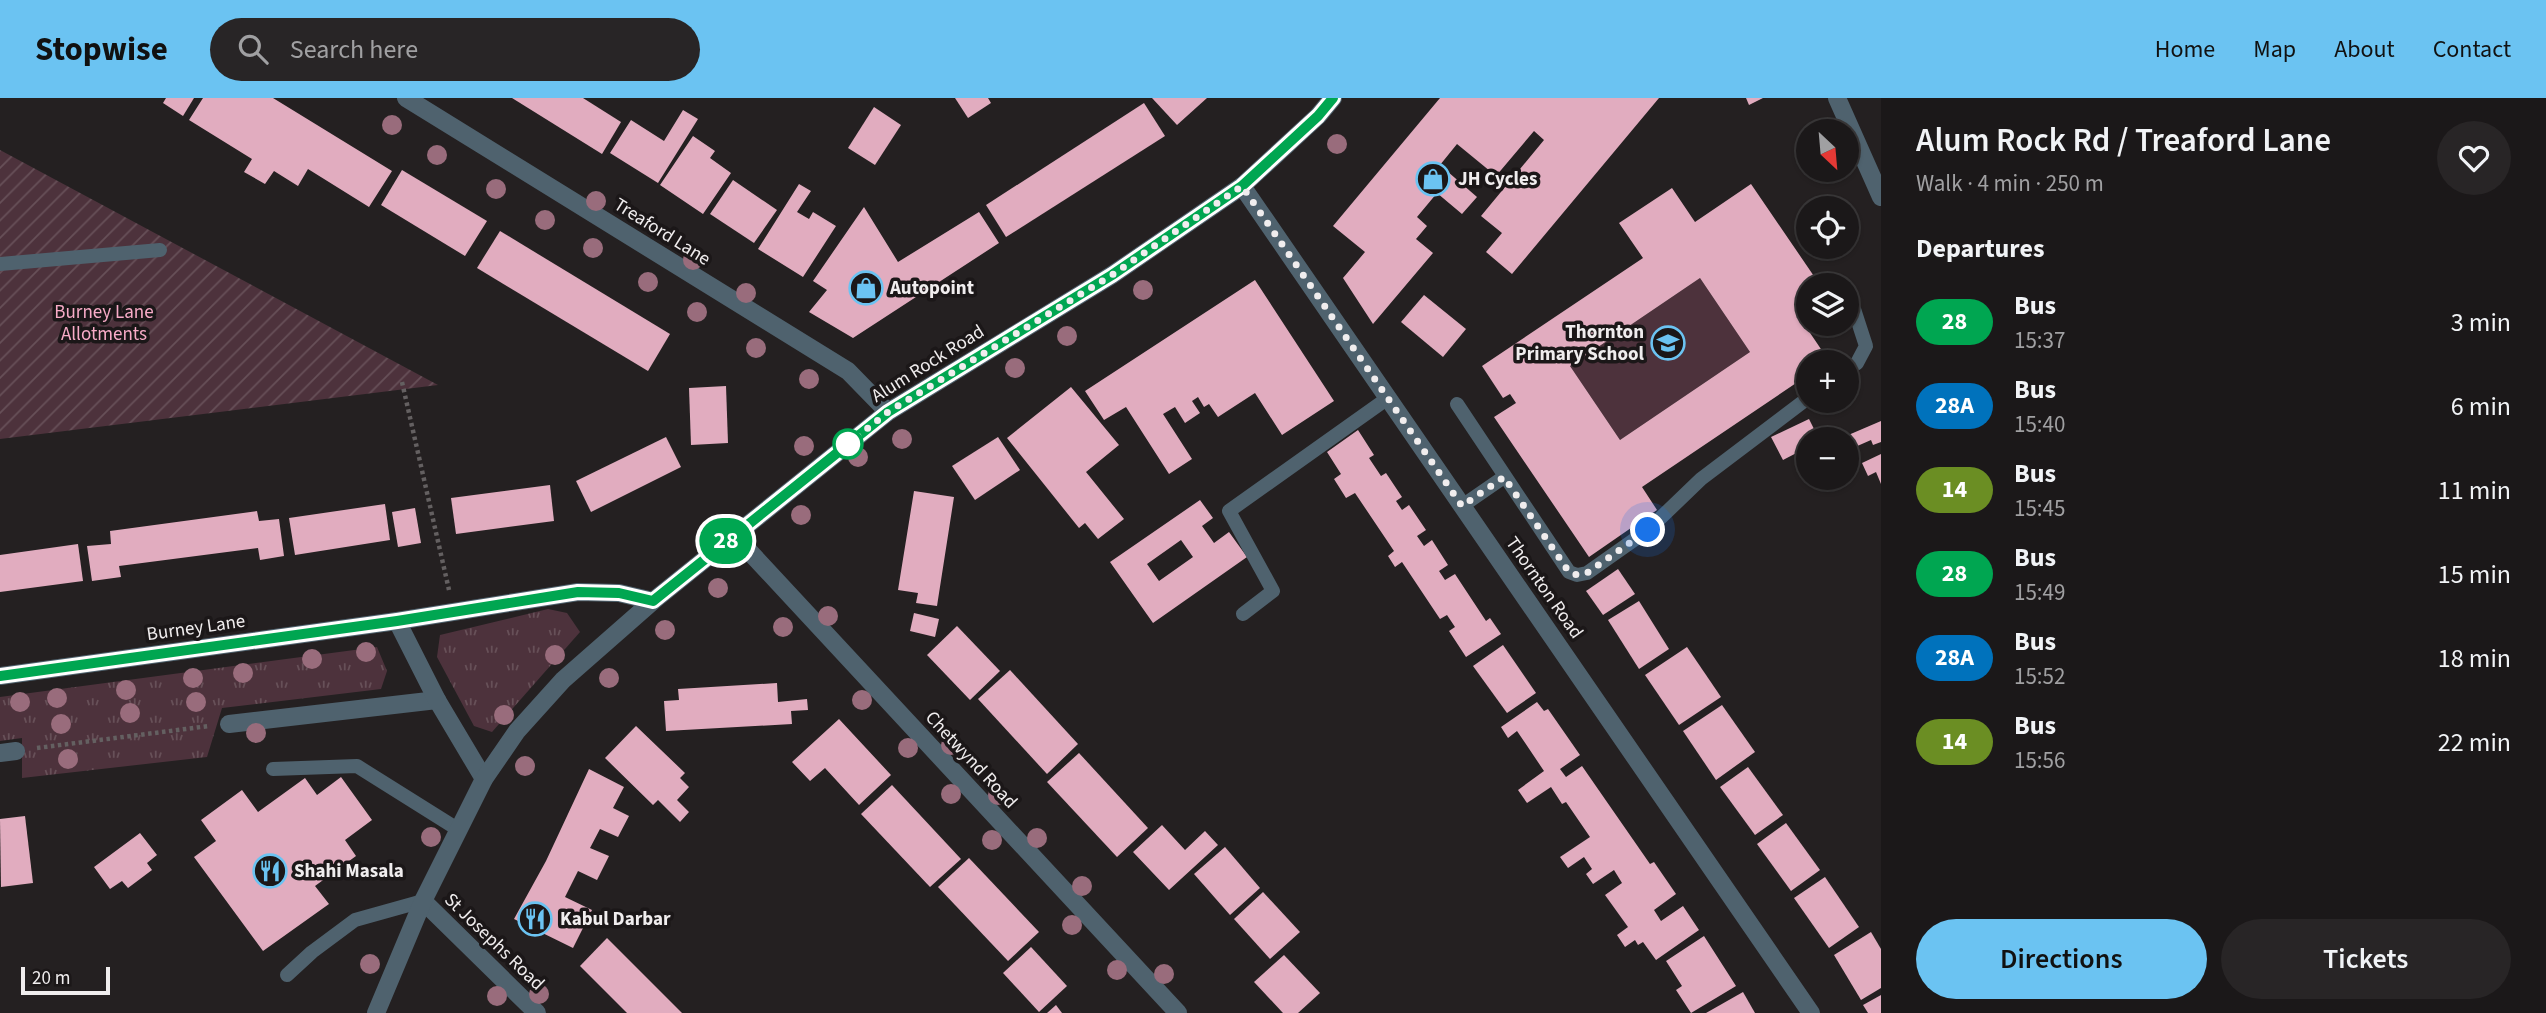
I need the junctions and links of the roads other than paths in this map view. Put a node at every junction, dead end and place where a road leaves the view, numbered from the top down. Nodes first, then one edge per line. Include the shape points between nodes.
1 (406, 98) edge
2 (1333, 98) edge
3 (1837, 98) edge
4 (1242, 186) junction
5 (1881, 197) edge
6 (160, 250) dead end
7 (0, 264) edge
8 (1859, 324) edge
9 (1859, 359) edge
10 (1388, 398) junction
11 (1457, 404) dead end
12 (1796, 407) edge
13 (888, 412) junction
14 (1504, 477) junction
15 (1462, 506) junction
16 (734, 535) junction
17 (653, 601) junction
18 (1243, 614) dead end
19 (397, 621) junction
20 (0, 676) edge
21 (437, 700) junction
22 (229, 724) road end
23 (273, 769) dead end
24 (484, 779) junction
25 (458, 830) junction
26 (423, 901) junction
27 (287, 975) dead end
28 (376, 1013) edge
29 (537, 1013) edge
30 (1178, 1013) edge
31 (1811, 1013) edge

1 - 13 street, Treaford Lane via 848,371
2 - 4 street, Alum Rock Road
3 - 5 street
4 - 10 street, Thornton Road
4 - 13 street, Alum Rock Road via 1112,275
6 - 7 lane
8 - 9 lane via 1866,346
10 - 15 street, Thornton Road
10 - 18 lane via 1228,511 1273,591
11 - 14 lane
12 - 14 lane via 1701,479 1648,530 1587,573 1569,572
13 - 16 street, Alum Rock Road
14 - 15 lane
15 - 31 street, Thornton Road
16 - 17 street, Alum Rock Road
16 - 30 street, Chetwynd Road
17 - 19 street, Burney Lane via 619,593 578,592
17 - 24 street, Alum Rock Road via 563,680 517,731
19 - 20 street, Burney Lane
19 - 21 street
21 - 22 street
21 - 24 street
23 - 25 lane via 357,766
24 - 25 street, Alum Rock Road
25 - 26 street, Alum Rock Road
26 - 27 lane via 355,920
26 - 28 street, Alum Rock Road
26 - 29 street, St Josephs Road

